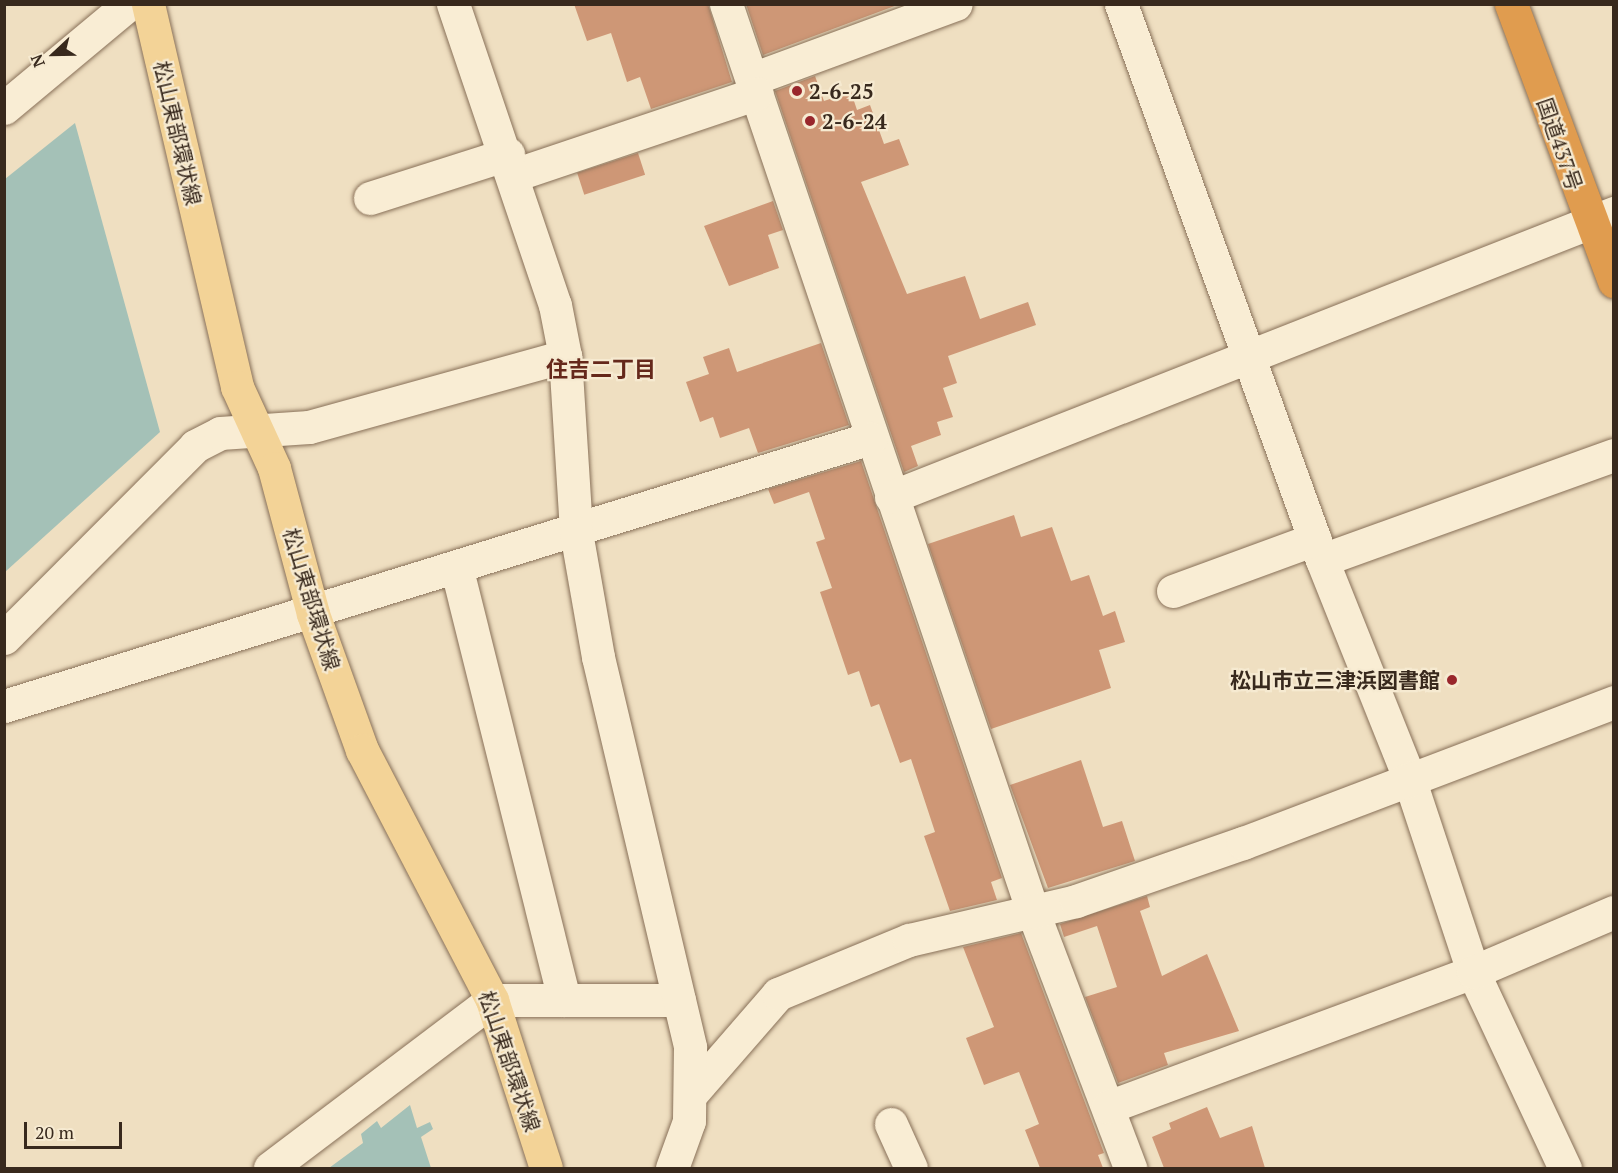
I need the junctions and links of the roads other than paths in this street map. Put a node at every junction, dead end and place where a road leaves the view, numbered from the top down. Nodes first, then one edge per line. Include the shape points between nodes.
1 (129, 4) edge
2 (148, 4) edge
3 (453, 4) edge
4 (726, 4) edge
5 (956, 4) edge
6 (1121, 4) edge
7 (1511, 4) edge
8 (754, 86) junction
9 (4, 108) edge
10 (511, 165) junction
11 (370, 198) dead end
12 (1601, 219) edge
13 (1614, 281) edge
14 (565, 356) junction
15 (1251, 358) junction
16 (257, 427) junction
17 (871, 438) junction
18 (1614, 455) edge
19 (891, 497) junction
20 (576, 532) junction
21 (1319, 550) junction
22 (458, 570) junction
23 (1173, 591) dead end
24 (313, 614) junction
25 (4, 638) edge
26 (1614, 702) edge
27 (4, 705) edge
28 (1409, 778) junction
29 (1033, 912) junction
30 (1614, 912) edge
31 (1473, 972) junction
32 (492, 1000) junction
33 (564, 1000) junction
34 (679, 1000) junction
35 (692, 1093) junction
36 (1108, 1107) junction
37 (891, 1124) dead end
38 (270, 1168) edge
39 (546, 1168) edge
40 (672, 1168) edge
41 (911, 1168) edge
42 (1130, 1168) edge
43 (1565, 1168) edge

1 - 9 street
2 - 16 main road, 松山東部環状線 via 237,387
3 - 10 street
4 - 8 street
5 - 8 street
6 - 15 street
7 - 12 highway, 国道437号
8 - 10 street
8 - 17 street
10 - 11 street
10 - 14 street via 555,306
12 - 13 highway, 国道437号
12 - 15 street
14 - 16 street via 309,427
14 - 20 street
15 - 19 street
15 - 21 street
16 - 24 main road, 松山東部環状線
16 - 25 street via 220,433 195,446
17 - 19 street
17 - 20 street
18 - 21 street
19 - 29 street
20 - 22 street
20 - 34 street via 618,754
21 - 23 street
21 - 28 street
22 - 24 street
22 - 33 street
24 - 27 street
24 - 32 main road, 松山東部環状線 via 362,750
26 - 28 street
28 - 29 street via 1243,843
28 - 31 street
29 - 35 street via 909,940 778,994
29 - 36 street
30 - 31 street
31 - 36 street
31 - 43 street
32 - 33 street
32 - 38 street
32 - 39 main road, 松山東部環状線
33 - 34 street
34 - 35 street via 690,1047
35 - 40 street via 689,1121
36 - 42 street
37 - 41 street

